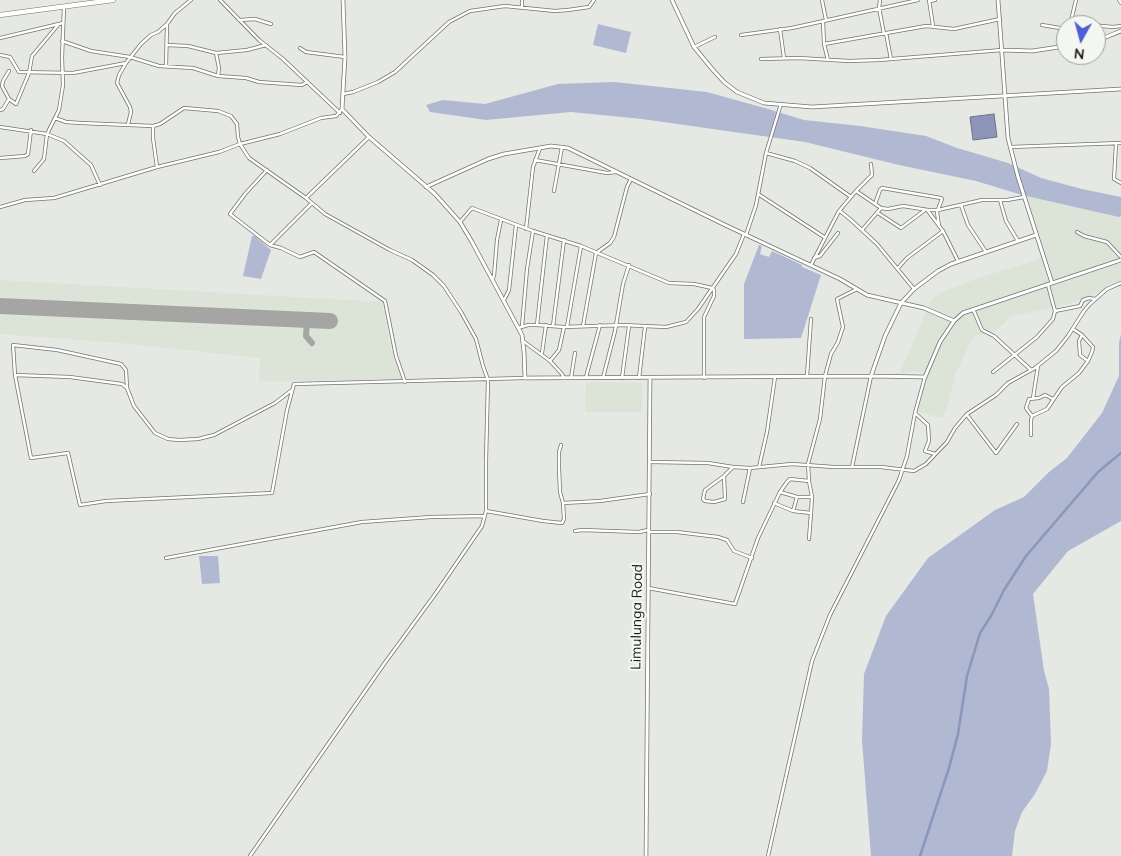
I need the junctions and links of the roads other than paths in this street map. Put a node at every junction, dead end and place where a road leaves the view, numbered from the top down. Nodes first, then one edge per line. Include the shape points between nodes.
1 (61, 0) edge
2 (113, 0) edge
3 (191, 0) edge
4 (220, 0) edge
5 (343, 0) edge
6 (522, 0) edge
7 (594, 0) edge
8 (672, 0) edge
9 (822, 0) edge
10 (880, 0) edge
11 (918, 0) edge
12 (930, 0) edge
13 (935, 0) edge
14 (998, 0) edge
15 (1076, 0) edge
16 (62, 7) junction
17 (522, 8) junction
18 (879, 8) junction
19 (0, 15) edge
20 (1072, 15) edge
21 (1000, 19) junction
22 (239, 20) junction
23 (825, 20) junction
24 (63, 23) junction
25 (167, 24) junction
26 (271, 24) dead end
27 (58, 25) junction
28 (1042, 25) dead end
29 (933, 26) junction
30 (1106, 26) edge
31 (1121, 26) edge
32 (1056, 27) edge
33 (780, 29) junction
34 (1121, 31) edge
35 (885, 33) junction
36 (741, 35) dead end
37 (715, 37) dead end
38 (1106, 37) edge
39 (0, 38) edge
40 (62, 41) junction
41 (824, 44) junction
42 (167, 45) junction
43 (266, 45) junction
44 (694, 47) junction
45 (1056, 47) edge
46 (300, 48) dead end
47 (1002, 50) junction
48 (216, 53) junction
49 (0, 55) edge
50 (130, 57) junction
51 (345, 57) junction
52 (784, 58) junction
53 (761, 59) dead end
54 (891, 59) junction
55 (828, 60) junction
56 (126, 63) junction
57 (166, 66) junction
58 (10, 71) dead end
59 (29, 73) junction
60 (64, 74) junction
61 (218, 76) junction
62 (307, 82) junction
63 (1121, 89) edge
64 (342, 94) junction
65 (1004, 95) junction
66 (9, 99) junction
67 (781, 104) junction
68 (0, 110) edge
69 (341, 111) junction
70 (55, 118) junction
71 (128, 124) junction
72 (153, 126) junction
73 (0, 127) edge
74 (31, 130) junction
75 (47, 134) junction
76 (369, 137) junction
77 (1121, 143) edge
78 (240, 144) junction
79 (1116, 144) junction
80 (562, 147) junction
81 (1010, 147) junction
82 (540, 148) junction
83 (766, 153) junction
84 (0, 158) edge
85 (535, 160) junction
86 (560, 164) junction
87 (871, 164) dead end
88 (157, 167) junction
89 (267, 170) junction
90 (34, 171) dead end
91 (616, 172) junction
92 (630, 179) junction
93 (1121, 183) edge
94 (100, 185) junction
95 (426, 187) junction
96 (554, 191) dead end
97 (856, 191) junction
98 (758, 194) junction
99 (1025, 196) junction
100 (851, 197) junction
101 (306, 198) junction
102 (1000, 200) junction
103 (312, 203) junction
104 (875, 204) junction
105 (961, 205) junction
106 (0, 207) edge
107 (881, 208) junction
108 (888, 209) junction
109 (926, 210) junction
110 (938, 210) junction
111 (839, 211) junction
112 (878, 213) junction
113 (884, 216) junction
114 (501, 220) junction
115 (460, 222) junction
116 (516, 225) junction
117 (940, 226) junction
118 (526, 229) junction
119 (862, 230) junction
120 (533, 232) junction
121 (943, 232) junction
122 (1077, 232) dead end
123 (838, 233) dead end
124 (745, 234) junction
125 (547, 235) junction
126 (1036, 235) junction
127 (824, 238) junction
128 (564, 240) junction
129 (1018, 241) junction
130 (270, 245) junction
131 (581, 246) junction
132 (986, 252) junction
133 (596, 253) junction
134 (814, 258) junction
135 (1121, 259) edge
136 (958, 261) junction
137 (629, 265) junction
138 (811, 265) junction
139 (898, 268) junction
140 (492, 280) junction
141 (1121, 283) edge
142 (1050, 284) junction
143 (712, 288) junction
144 (857, 289) junction
145 (914, 289) junction
146 (1095, 299) junction
147 (504, 300) junction
148 (901, 303) junction
149 (973, 309) junction
150 (1055, 311) junction
151 (811, 319) dead end
152 (954, 321) junction
153 (537, 325) junction
154 (546, 325) junction
155 (616, 325) junction
156 (553, 326) junction
157 (583, 326) junction
158 (600, 326) junction
159 (629, 326) junction
160 (520, 327) junction
161 (565, 327) junction
162 (645, 327) junction
163 (1074, 329) junction
164 (1082, 335) junction
165 (523, 341) junction
166 (575, 353) dead end
167 (542, 354) junction
168 (1016, 355) junction
169 (550, 361) junction
170 (1088, 361) junction
171 (1038, 366) junction
172 (1031, 370) junction
173 (993, 372) dead end
174 (15, 375) junction
175 (775, 376) junction
176 (807, 376) junction
177 (825, 376) junction
178 (871, 376) junction
179 (586, 377) junction
180 (925, 377) junction
181 (525, 378) junction
182 (564, 378) junction
183 (571, 378) junction
184 (603, 378) junction
185 (622, 378) junction
186 (639, 378) junction
187 (650, 378) junction
188 (704, 378) junction
189 (488, 380) junction
190 (405, 382) junction
191 (127, 388) junction
192 (293, 389) junction
193 (1034, 398) junction
194 (1054, 399) junction
195 (915, 413) junction
196 (967, 414) junction
197 (1032, 416) junction
198 (1017, 424) dead end
199 (1031, 436) dead end
200 (561, 445) dead end
201 (935, 454) junction
202 (650, 462) junction
203 (808, 464) junction
204 (733, 466) junction
205 (759, 467) junction
206 (852, 467) junction
207 (750, 468) junction
208 (903, 469) junction
209 (724, 476) junction
210 (809, 481) junction
211 (780, 492) junction
212 (650, 494) junction
213 (797, 497) junction
214 (812, 497) junction
215 (743, 502) dead end
216 (562, 503) junction
217 (774, 503) junction
218 (486, 511) junction
219 (793, 511) junction
220 (811, 513) junction
221 (486, 516) junction
222 (575, 531) dead end
223 (649, 531) junction
224 (809, 539) dead end
225 (166, 558) dead end
226 (752, 558) junction
227 (648, 588) junction
228 (250, 856) edge
229 (646, 856) edge
230 (768, 856) edge

1 - 16 street
2 - 16 main road
3 - 25 street
4 - 22 street
5 - 51 main road
6 - 17 street
7 - 17 street via 589,7 576,10
8 - 44 main road
9 - 23 street
10 - 18 street
11 - 18 street
12 - 13 street
12 - 29 street
14 - 21 main road
15 - 20 street
16 - 19 main road
16 - 24 street
17 - 64 street via 478,9 455,18 395,72 362,89
18 - 23 street
18 - 35 street
21 - 29 street via 954,29
21 - 47 main road
22 - 26 street
22 - 43 street
23 - 33 street
23 - 41 street
24 - 27 street
24 - 40 street
25 - 42 street
25 - 50 street
27 - 39 street
27 - 59 street via 32,56
28 - 32 street
29 - 35 street
30 - 31 street
33 - 36 street
33 - 52 street
34 - 38 main road
35 - 41 street
35 - 54 street
37 - 44 street
40 - 50 street via 91,51
40 - 60 street
41 - 55 street
42 - 48 street
42 - 57 street
43 - 48 street
43 - 62 street
44 - 67 main road via 737,92 764,102
45 - 47 main road
46 - 51 street via 306,52
47 - 54 street
47 - 65 main road
48 - 61 street
49 - 59 street via 10,57 18,72
50 - 56 street
50 - 57 street
51 - 64 main road
52 - 53 street
52 - 55 street
54 - 55 street
56 - 60 street
56 - 71 street via 117,83 130,107
57 - 61 street via 193,68
58 - 66 street via 2,86
59 - 60 street
59 - 66 street via 16,104
60 - 70 street
61 - 62 street via 267,83 302,85
62 - 69 street
63 - 65 main road
64 - 69 main road
65 - 67 main road via 822,106
65 - 81 main road
66 - 68 street
67 - 83 street
69 - 76 main road
69 - 78 street via 336,116
70 - 71 street via 66,122
70 - 75 street
71 - 72 street
72 - 78 street via 184,108 218,111 231,116 237,124
72 - 88 street
73 - 74 street
74 - 75 street
74 - 84 street via 28,154
75 - 90 street via 44,159
75 - 94 street via 64,141 91,166
76 - 95 main road
76 - 101 street
77 - 79 street
78 - 88 street
78 - 89 street via 249,158
79 - 81 street
79 - 93 street via 1114,179
80 - 82 main road
80 - 86 street
80 - 91 main road via 575,150
81 - 99 main road
82 - 85 street
82 - 95 main road via 495,157
83 - 98 street
83 - 100 street via 810,168
85 - 86 street
85 - 118 street
86 - 91 street
86 - 96 street
87 - 97 street via 872,175
88 - 94 street
89 - 101 street
89 - 130 street via 230,214
91 - 92 main road
92 - 124 main road
92 - 133 street via 614,237
94 - 106 street via 54,198 25,200
95 - 115 main road
97 - 100 street
97 - 104 street
98 - 124 street
98 - 127 street
99 - 102 street
99 - 126 main road
100 - 111 street
101 - 103 street
102 - 105 street
102 - 129 street via 1006,221
103 - 130 street
103 - 189 street via 325,214 412,260 442,284 476,338
104 - 107 street
104 - 110 street via 880,190 886,188 941,198
105 - 110 street
105 - 132 street via 968,225
107 - 108 street
107 - 112 street
108 - 109 street via 903,206
108 - 113 street
109 - 110 street
109 - 113 street via 901,228
109 - 117 street
110 - 117 street
111 - 119 street
111 - 127 street
112 - 113 street
112 - 119 street
114 - 115 street via 472,208
114 - 116 street
114 - 140 street
115 - 140 main road
116 - 118 street
116 - 147 street via 509,290
117 - 121 street
118 - 120 street
119 - 139 street
120 - 125 street
120 - 160 street
121 - 136 street
121 - 139 street
122 - 135 street via 1110,243
123 - 134 street via 820,256
124 - 138 main road
124 - 143 street via 736,254
125 - 128 street
125 - 153 street
126 - 129 main road
126 - 142 main road
127 - 134 street
128 - 131 street
128 - 156 street
129 - 132 main road
130 - 190 street via 300,257 314,252 385,301 396,356
131 - 133 street
131 - 161 street
132 - 136 main road
133 - 137 street
133 - 157 street
134 - 138 street
135 - 142 main road
136 - 145 main road
137 - 143 street via 669,283
137 - 155 street
138 - 144 main road
139 - 145 street
140 - 147 main road
141 - 146 street
142 - 149 main road
142 - 150 street
143 - 162 street via 686,322 672,327
143 - 188 street via 714,293 704,317
144 - 148 main road via 872,297
144 - 177 street via 837,299 843,327
145 - 148 main road
146 - 150 street via 1089,298 1080,306
146 - 163 street
147 - 160 main road
148 - 152 main road via 924,308
148 - 178 main road
149 - 152 main road
149 - 168 street via 982,330
150 - 168 street via 1053,319
151 - 176 street
152 - 180 main road via 940,342
153 - 154 street
153 - 160 street
154 - 156 street
154 - 167 street
155 - 158 street
155 - 159 street
155 - 184 street
156 - 161 street
157 - 158 street
157 - 161 street
158 - 179 street
159 - 162 street
159 - 185 street
160 - 165 main road
161 - 169 street via 559,350
162 - 186 street
163 - 164 street
163 - 171 street
164 - 170 street via 1080,355
164 - 170 street via 1093,347
165 - 167 street
165 - 181 main road
166 - 183 street
167 - 169 street
168 - 172 street
168 - 173 street
169 - 182 street
170 - 194 street via 1062,386
171 - 172 street
171 - 193 street
172 - 196 street
174 - 191 street via 84,379 122,384
174 - 191 street via 13,345 26,345 121,364 126,370
174 - 192 street via 31,458 68,453 80,504 272,493
175 - 176 main road
175 - 188 main road
175 - 205 street
176 - 177 main road
177 - 178 main road
177 - 203 street via 820,419
178 - 180 main road
178 - 206 street
179 - 183 main road
179 - 184 main road
180 - 195 street
181 - 182 main road
181 - 189 street
182 - 183 main road
184 - 185 main road
185 - 186 main road
186 - 187 main road
187 - 188 main road
187 - 202 main road, Limulunga Road
189 - 190 street
189 - 218 street
190 - 192 street via 294,384
191 - 192 street via 134,406 155,433 168,439 188,440 214,435 275,403
193 - 194 street via 1046,395
193 - 197 street via 1029,399 1026,407
194 - 197 street via 1047,409
195 - 201 street via 928,425 926,451
195 - 208 street
196 - 198 street via 996,453
196 - 201 street
197 - 199 street
200 - 216 street
201 - 208 street via 914,471
202 - 204 street
202 - 212 main road, Limulunga Road
203 - 205 street
203 - 206 street
203 - 210 street
204 - 207 street
204 - 209 street
205 - 207 street
206 - 208 street
207 - 215 street
208 - 230 street via 830,615 812,660
209 - 209 street via 705,490 705,501 725,499
210 - 211 street via 788,480
210 - 214 street
211 - 213 street
211 - 217 street
212 - 216 street
212 - 223 main road, Limulunga Road
213 - 214 street
213 - 219 street
214 - 220 street
216 - 218 street via 562,523
217 - 219 street
217 - 226 street
218 - 221 street
219 - 220 street
220 - 224 street
221 - 225 street via 362,522
221 - 228 street via 436,593
222 - 223 street
223 - 226 street via 718,537 727,540 734,551
223 - 227 main road, Limulunga Road
226 - 227 street via 735,604
227 - 229 main road, Limulunga Road

